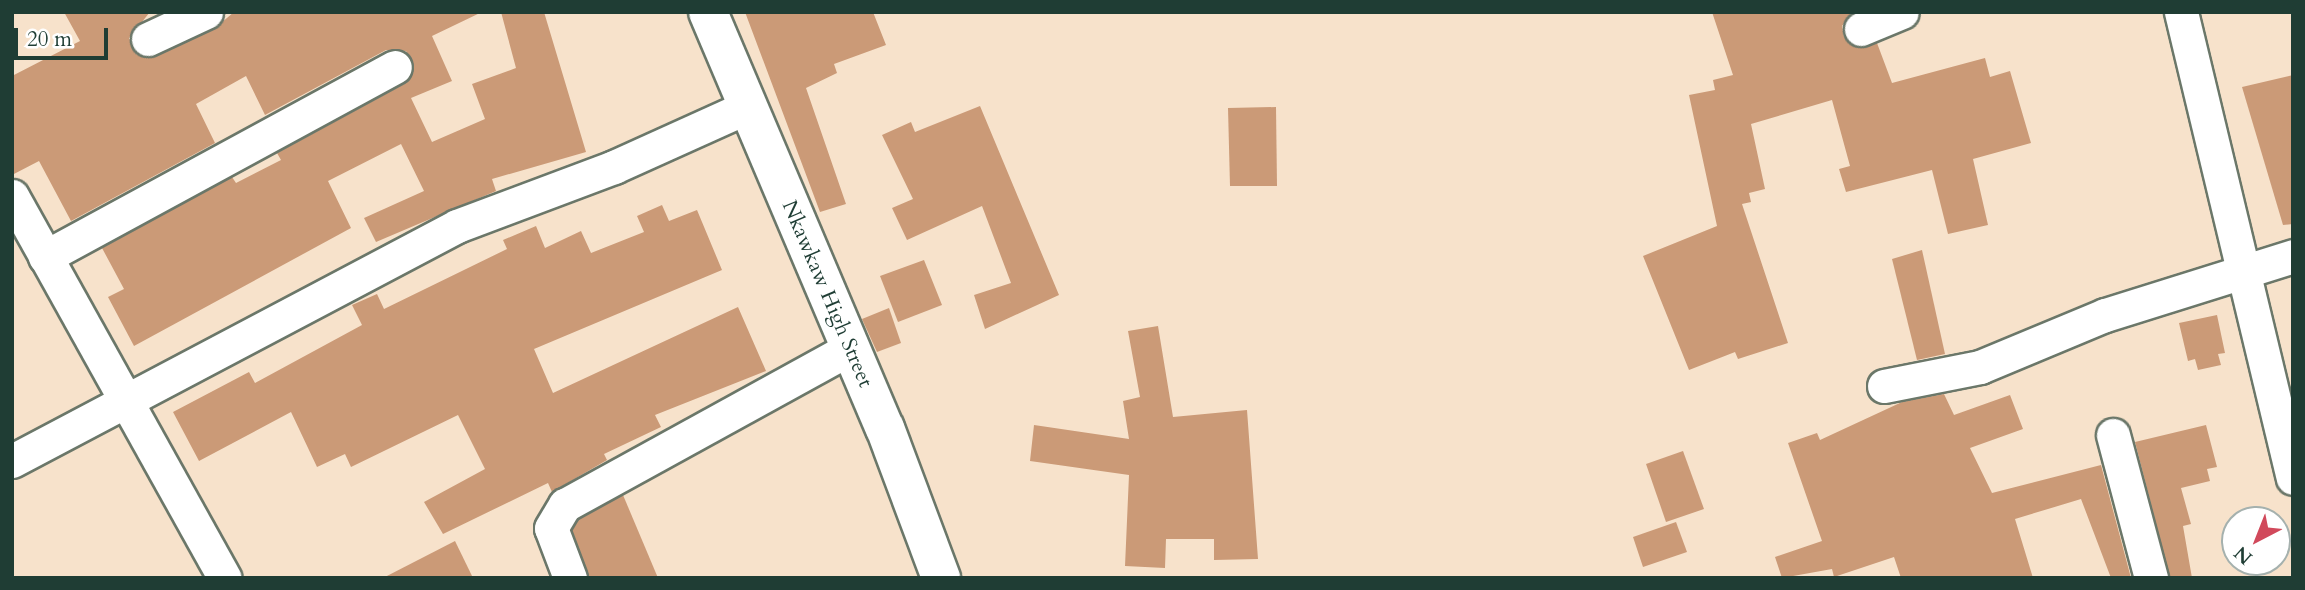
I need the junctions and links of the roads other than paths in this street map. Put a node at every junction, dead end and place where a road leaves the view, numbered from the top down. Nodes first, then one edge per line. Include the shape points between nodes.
1 (206, 12) edge
2 (708, 12) edge
3 (1902, 12) edge
4 (2181, 12) edge
5 (1861, 29) dead end
6 (148, 39) dead end
7 (395, 67) dead end
8 (747, 107) junction
9 (12, 196) edge
10 (2293, 256) edge
11 (45, 257) junction
12 (2246, 268) junction
13 (849, 349) junction
14 (1884, 386) dead end
15 (121, 399) junction
16 (2113, 435) dead end
17 (12, 461) edge
18 (2293, 478) edge
19 (225, 578) edge
20 (570, 578) edge
21 (941, 578) edge
22 (2151, 578) edge

1 - 6 street
2 - 8 main road, Nkawkaw High Street
3 - 5 street
4 - 12 street
7 - 11 street
8 - 13 main road, Nkawkaw High Street
8 - 15 street via 614,167 457,226
9 - 11 street
10 - 12 street
11 - 15 street
12 - 14 street via 2105,315 1980,368
12 - 18 street
13 - 20 street via 565,505 551,528
13 - 21 main road, Nkawkaw High Street
15 - 17 street
15 - 19 street
16 - 22 street

